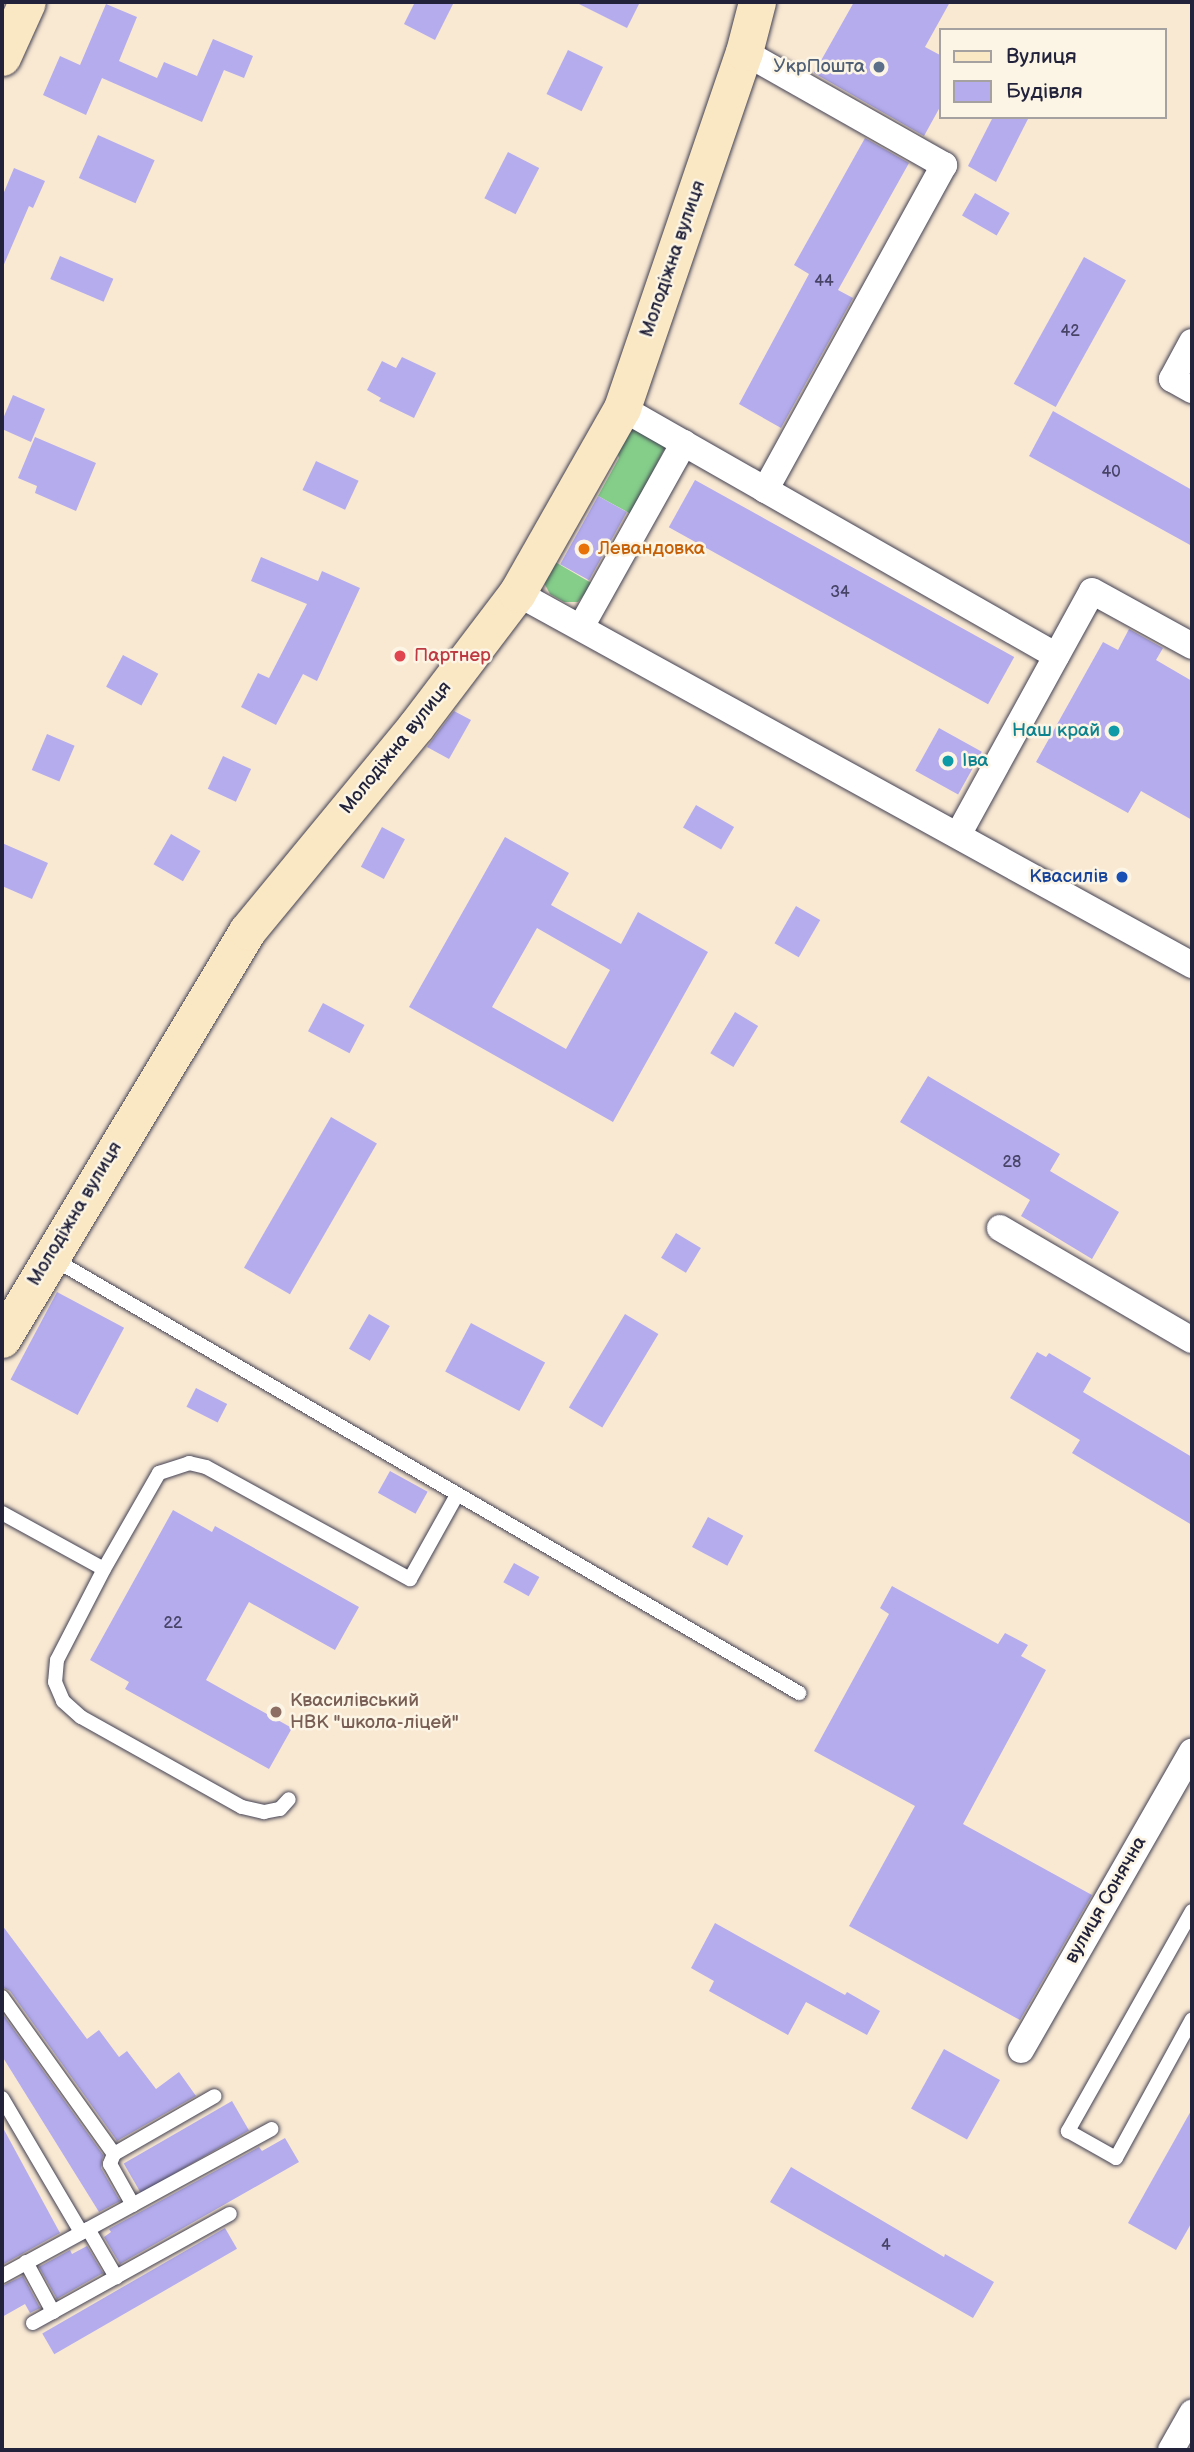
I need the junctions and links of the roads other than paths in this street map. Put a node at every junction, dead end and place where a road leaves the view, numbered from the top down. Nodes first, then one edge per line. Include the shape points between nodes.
1 (27, 2) edge
2 (757, 2) edge
3 (744, 52) junction
4 (2, 57) edge
5 (1192, 342) edge
6 (1192, 390) edge
7 (622, 408) junction
8 (684, 443) junction
9 (765, 490) junction
10 (517, 593) junction
11 (581, 628) junction
12 (1192, 646) edge
13 (1056, 656) junction
14 (958, 835) junction
15 (1192, 965) edge
16 (1000, 1228) dead end
17 (49, 1256) junction
18 (2, 1339) edge
19 (1192, 1340) edge
20 (457, 1495) junction
21 (2, 1513) edge
22 (104, 1569) junction
23 (800, 1693) dead end
24 (1192, 1751) edge
25 (289, 1798) dead end
26 (1192, 1911) edge
27 (2, 1997) edge
28 (1192, 2020) edge
29 (1021, 2050) dead end
30 (215, 2096) dead end
31 (2, 2098) edge
32 (272, 2129) dead end
33 (114, 2154) junction
34 (133, 2205) junction
35 (230, 2214) dead end
36 (85, 2231) junction
37 (26, 2262) junction
38 (2, 2276) edge
39 (116, 2277) junction
40 (53, 2312) junction
41 (33, 2323) dead end
42 (1192, 2413) edge
43 (1171, 2450) edge

1 - 4 street
2 - 3 street, Молодіжна вулиця
3 - 7 street, Молодіжна вулиця
3 - 9 street via 944,165
5 - 6 street via 1172,379
7 - 8 street
7 - 10 street, Молодіжна вулиця
8 - 9 street
8 - 11 street
9 - 13 street
10 - 11 street
10 - 17 street, Молодіжна вулиця via 416,726 247,932
11 - 14 street
12 - 13 street via 1092,590
13 - 14 street
14 - 15 street
16 - 19 street
17 - 18 street, Молодіжна вулиця
17 - 20 lane
20 - 22 lane via 410,1579 206,1467 189,1463 159,1473
20 - 23 lane
21 - 22 lane
22 - 25 lane via 57,1660 55,1682 63,1701 81,1717 242,1807 264,1812 280,1809
24 - 29 street, вулиця Сонячна
26 - 28 lane via 1068,2131 1116,2158
27 - 33 lane
30 - 33 lane
31 - 36 lane
32 - 34 lane
33 - 34 lane via 110,2164
34 - 36 lane
35 - 39 lane
36 - 37 lane
36 - 39 lane
37 - 38 lane
37 - 40 lane
39 - 40 lane
40 - 41 lane
42 - 43 street

